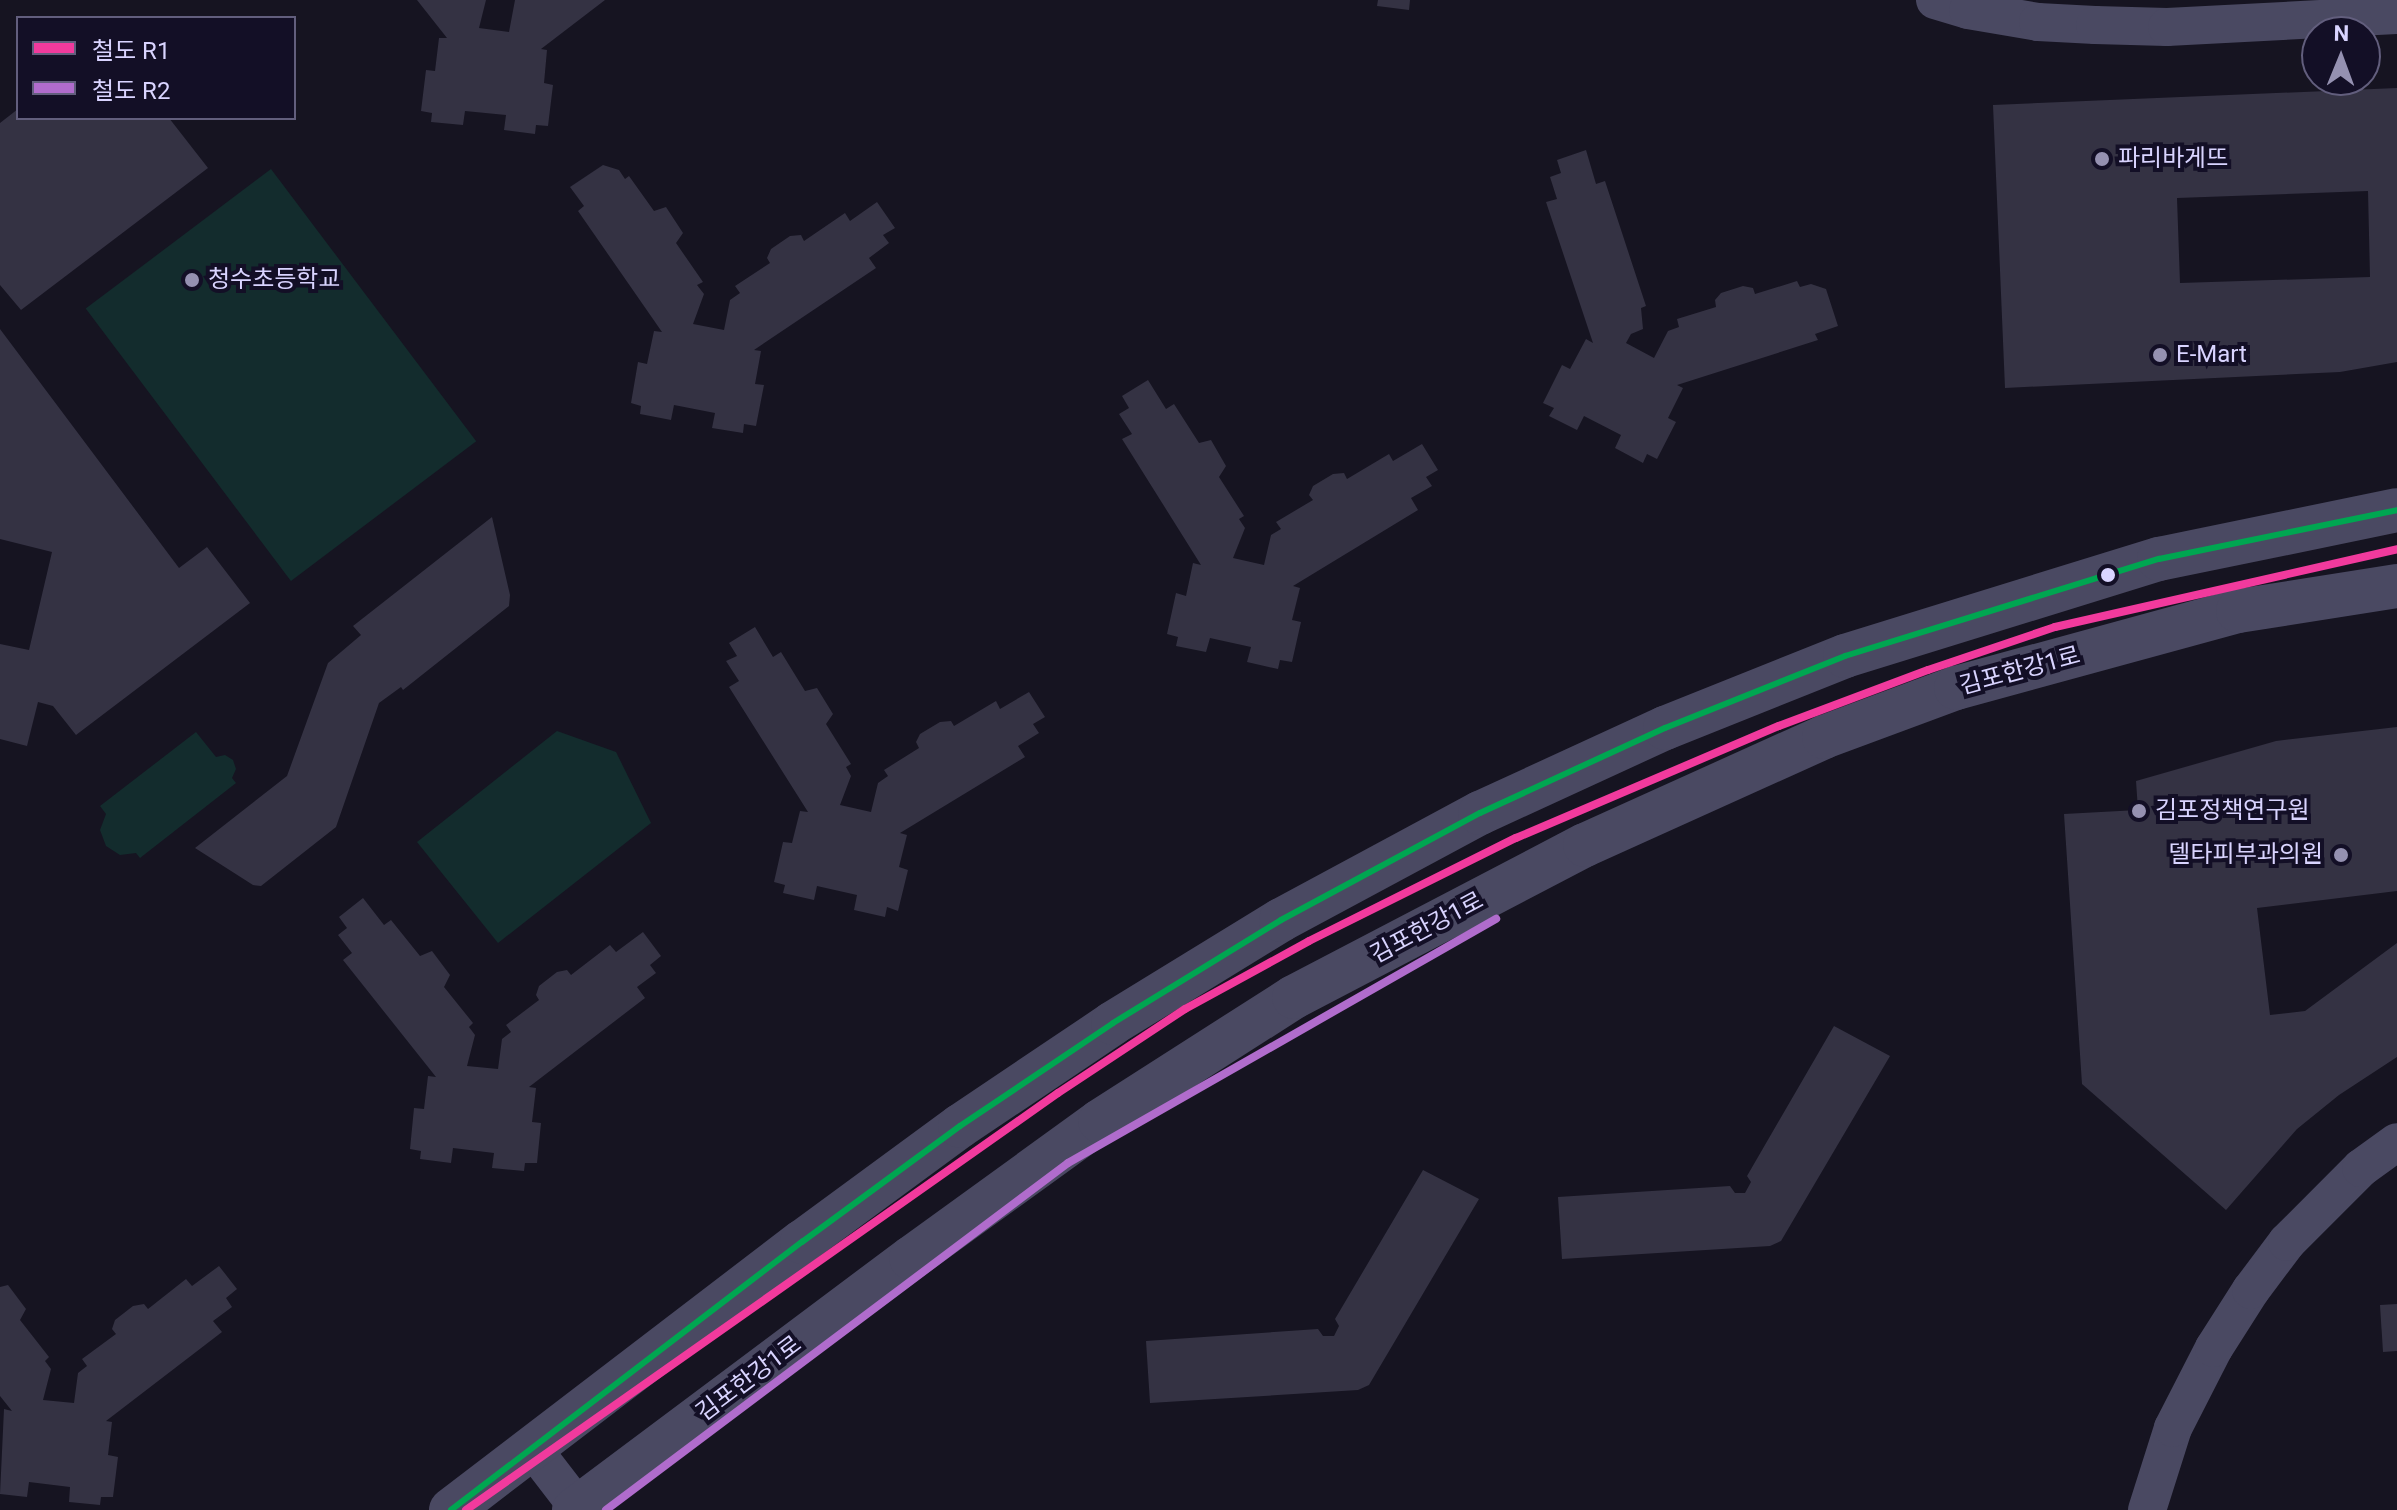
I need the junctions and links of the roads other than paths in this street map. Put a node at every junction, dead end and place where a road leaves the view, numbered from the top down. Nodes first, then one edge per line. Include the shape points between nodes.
1 (1935, 0) edge
2 (2397, 15) edge
3 (2397, 510) edge
4 (2397, 586) edge
5 (2397, 1142) edge
6 (533, 1449) junction
7 (577, 1509) edge
8 (451, 1510) edge
9 (2147, 1510) edge

1 - 2 street via 2038,22 2095,25 2167,27
3 - 6 street via 2159,559 1845,656 1665,728 1480,813 1281,920 1113,1023 802,1242
4 - 7 street, 김포한강1로 via 2238,611 1956,688 1824,737 1585,845 1294,997 1100,1121
5 - 9 street via 2361,1168 2287,1242 2251,1290 2173,1428
6 - 7 street
6 - 8 street

